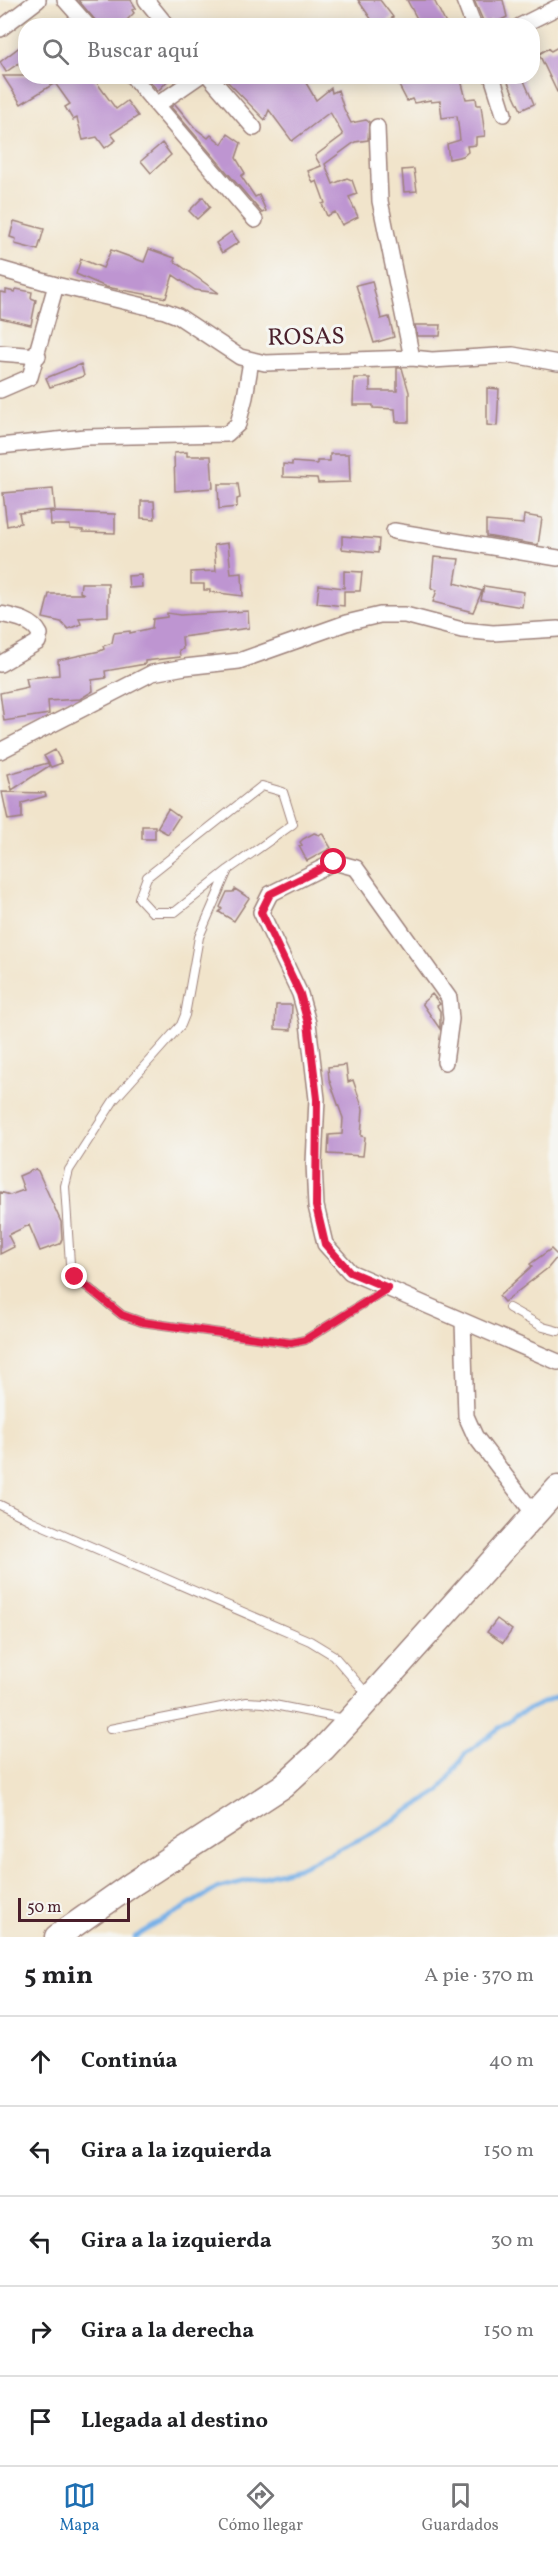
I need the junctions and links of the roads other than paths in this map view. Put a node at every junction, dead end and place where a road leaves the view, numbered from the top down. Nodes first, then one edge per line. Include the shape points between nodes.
1 (38, 0) edge
2 (65, 0) edge
3 (146, 0) edge
4 (464, 0) edge
5 (558, 7) edge
6 (80, 18) edge
7 (161, 18) edge
8 (471, 18) edge
9 (536, 18) edge
10 (0, 29) edge
11 (139, 84) edge
12 (187, 84) edge
13 (216, 84) edge
14 (495, 84) edge
15 (157, 105) junction
16 (504, 114) dead end
17 (377, 127) dead end
18 (254, 128) dead end
19 (255, 220) dead end
20 (0, 269) edge
21 (56, 285) junction
22 (0, 353) edge
23 (38, 356) junction
24 (412, 358) junction
25 (251, 361) junction
26 (558, 363) edge
27 (0, 390) edge
28 (0, 446) edge
29 (393, 531) dead end
30 (558, 558) edge
31 (0, 614) edge
32 (558, 629) edge
33 (0, 664) edge
34 (0, 751) edge
35 (228, 870) junction
36 (445, 1062) dead end
37 (388, 1288) junction
38 (509, 1308) dead end
39 (463, 1321) junction
40 (558, 1331) edge
41 (558, 1362) edge
42 (558, 1488) edge
43 (0, 1506) edge
44 (534, 1514) junction
45 (370, 1696) junction
46 (350, 1720) junction
47 (110, 1729) dead end
48 (57, 1937) edge

1 - 10 street
2 - 6 street
3 - 7 street
4 - 8 street
5 - 9 street
11 - 15 street
12 - 15 street
13 - 18 street
14 - 16 street
15 - 19 street
17 - 24 street via 380,201
20 - 21 street, ROSAS
21 - 23 street
21 - 25 street, ROSAS via 165,311
22 - 23 street
23 - 27 street via 30,377
24 - 25 street, ROSAS
24 - 26 street, ROSAS via 513,355
25 - 28 street via 238,424 227,434 85,437
29 - 30 street
31 - 33 street via 36,626 40,634 38,642
32 - 34 street via 493,633 462,630 405,615 380,615 239,661 152,673
35 - 35 lane via 293,824 283,792 262,786 147,877 139,898 152,912 175,912
35 - 37 lane via 199,937 181,1025 114,1100 69,1170 65,1186 70,1264 75,1277 122,1315 142,1322 291,1343 305,1340
36 - 37 street via 451,1019 448,998 356,868 334,862 270,894 261,912 300,994 308,1023 317,1099 316,1206 325,1244 350,1272
37 - 39 street
38 - 40 lane
39 - 41 street
39 - 44 street via 466,1416 475,1436
42 - 44 main road
43 - 45 lane via 310,1641 333,1655
44 - 45 main road
45 - 46 main road
46 - 47 lane via 247,1702
46 - 48 main road via 283,1786

